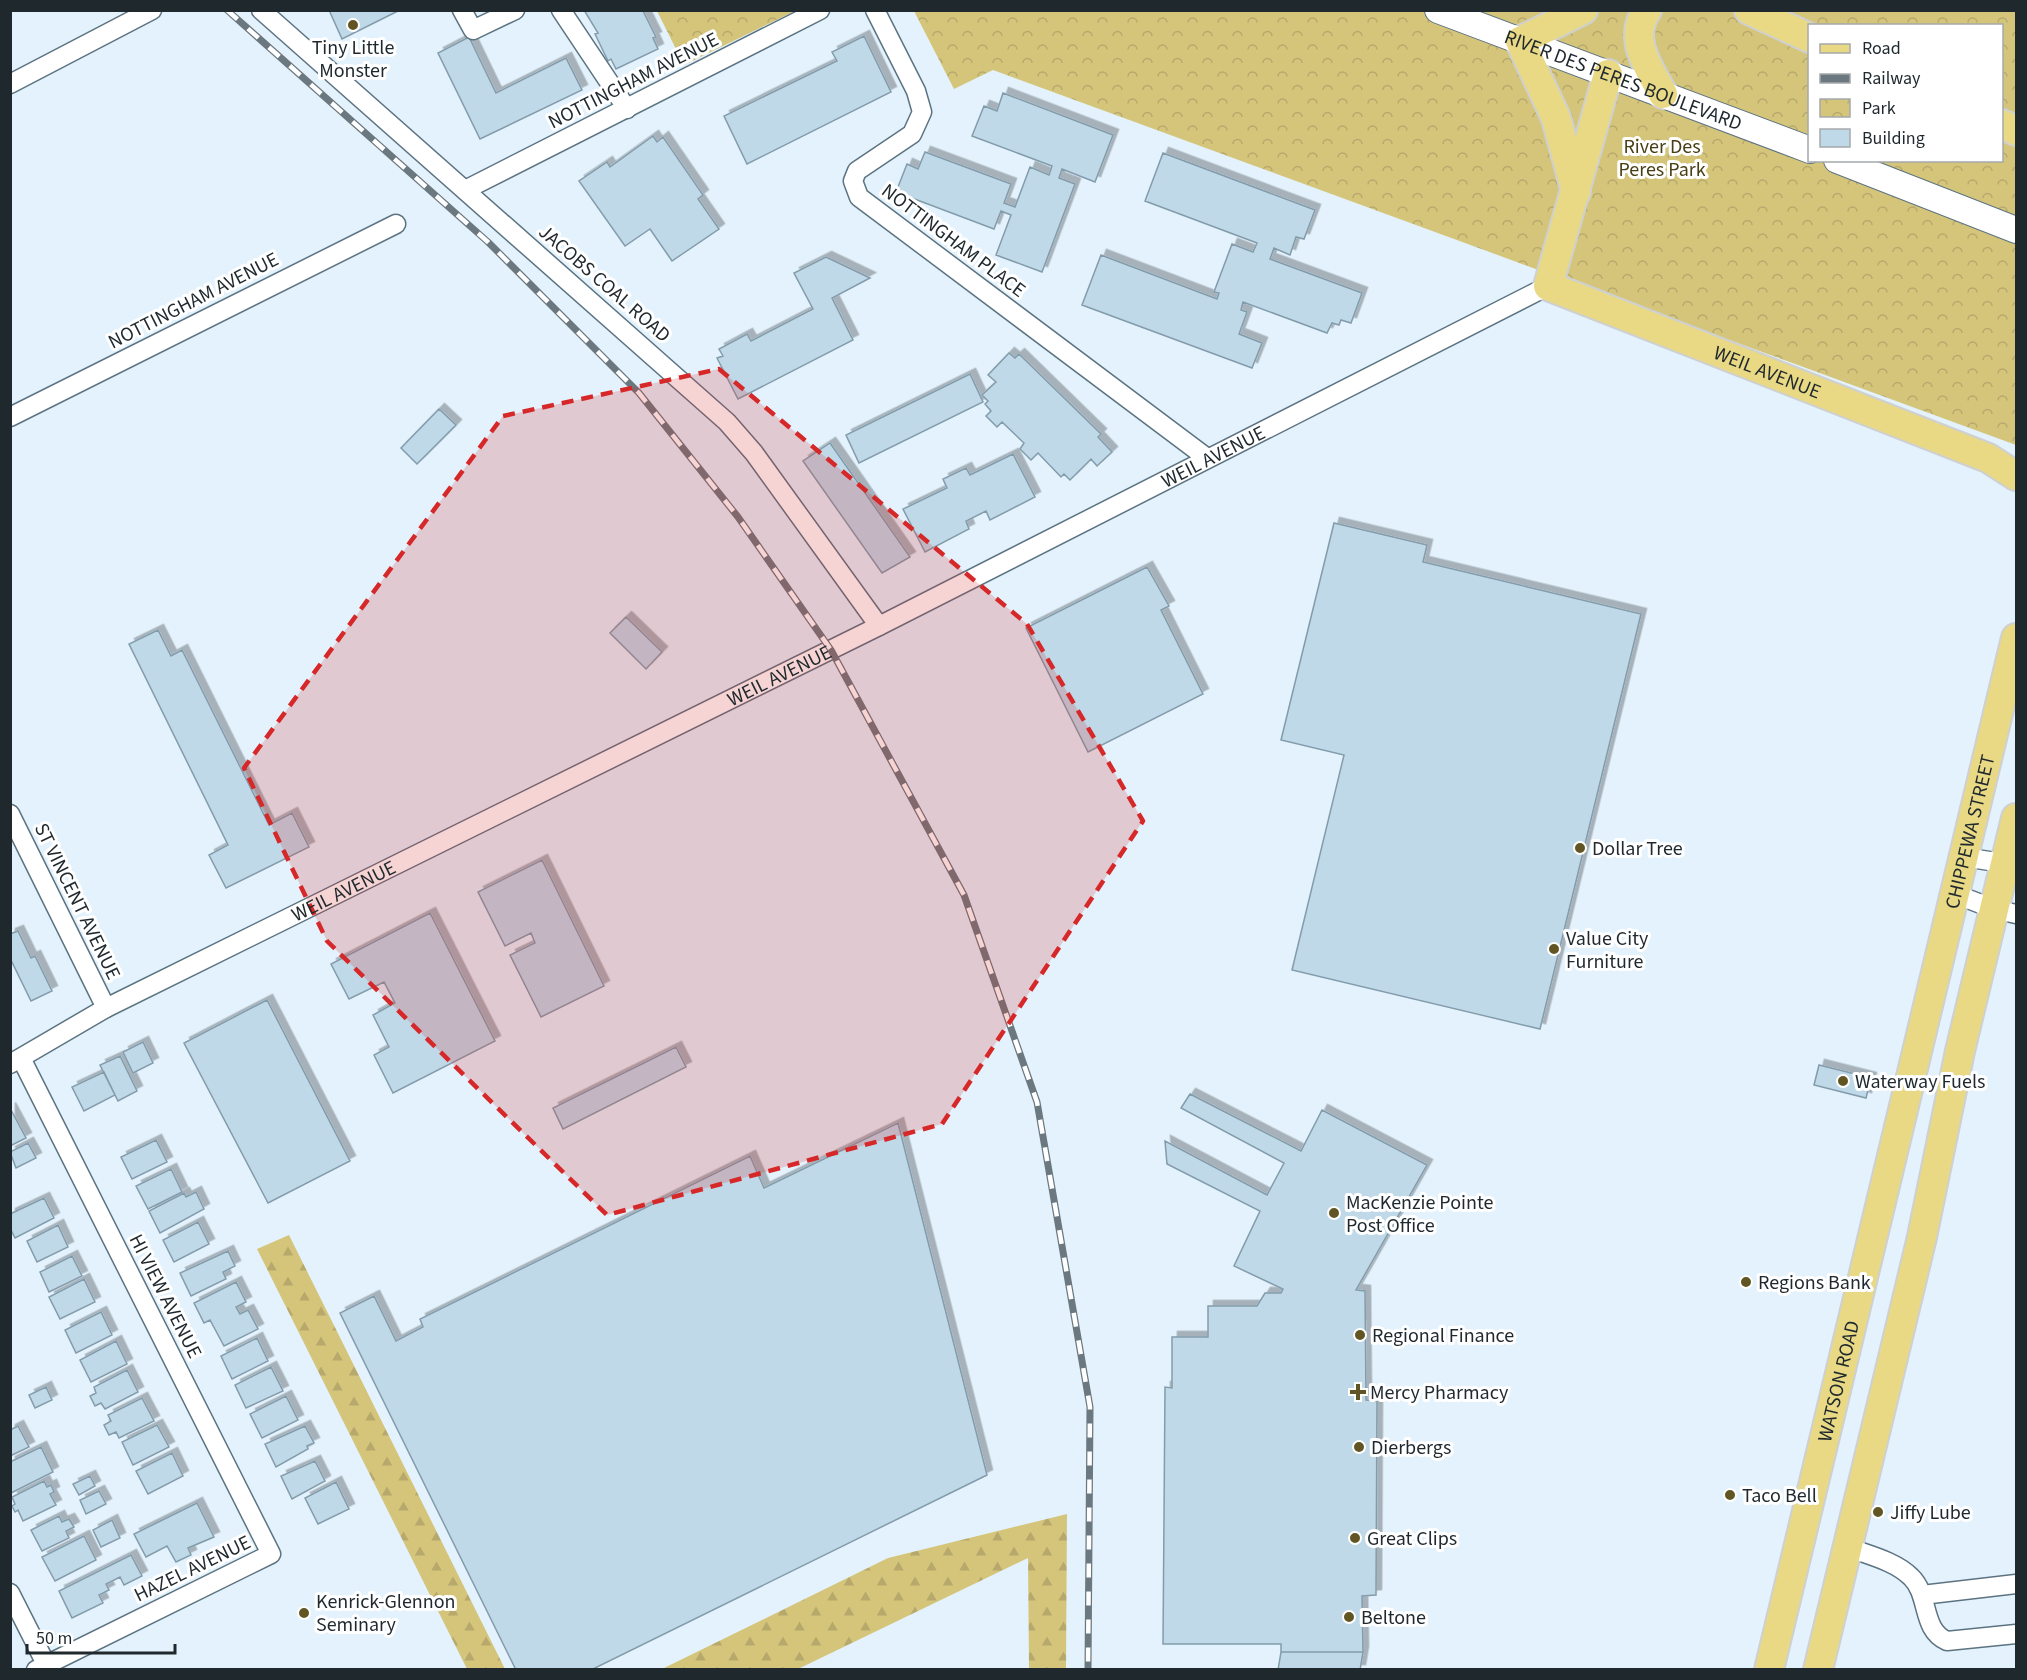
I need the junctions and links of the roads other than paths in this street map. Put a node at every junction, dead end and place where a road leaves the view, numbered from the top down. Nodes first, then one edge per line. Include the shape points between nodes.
1 (152, 10) edge
2 (261, 10) edge
3 (462, 10) edge
4 (515, 10) edge
5 (561, 10) edge
6 (820, 10) edge
7 (875, 10) edge
8 (1438, 10) edge
9 (1583, 10) edge
10 (1647, 10) edge
11 (1749, 10) edge
12 (1808, 38) edge
13 (1520, 41) junction
14 (1608, 74) junction
15 (10, 84) edge
16 (1663, 94) junction
17 (627, 109) junction
18 (1808, 150) edge
19 (1842, 162) edge
20 (465, 190) junction
21 (1576, 192) junction
22 (396, 224) dead end
23 (2016, 230) edge
24 (1548, 286) junction
25 (10, 417) edge
26 (2016, 455) edge
27 (1206, 458) junction
28 (1988, 458) junction
29 (2016, 476) edge
30 (879, 626) junction
31 (2016, 638) edge
32 (10, 814) edge
33 (2016, 818) edge
34 (1964, 857) junction
35 (2011, 865) edge
36 (1955, 894) junction
37 (2005, 912) edge
38 (106, 1008) junction
39 (1923, 1024) joint
40 (16, 1061) edge
41 (1847, 1547) junction
42 (271, 1554) joint
43 (2016, 1584) edge
44 (10, 1593) edge
45 (1922, 1595) junction
46 (2016, 1634) edge
47 (1824, 1663) edge
48 (1767, 1665) edge
49 (43, 1668) edge

1 - 15 street
2 - 20 street, JACOBS COAL ROAD
3 - 4 street via 473,30
5 - 17 street
6 - 17 street, NOTTINGHAM AVENUE
7 - 27 street, NOTTINGHAM PLACE via 922,112 912,134 857,171 853,181 859,197
8 - 13 main road, RIVER DES PERES BOULEVARD
9 - 13 main road
10 - 16 main road via 1637,33 1641,53
11 - 12 main road
13 - 14 main road, RIVER DES PERES BOULEVARD
13 - 21 main road via 1556,118
14 - 16 main road, RIVER DES PERES BOULEVARD
14 - 21 main road
16 - 18 main road, RIVER DES PERES BOULEVARD
17 - 20 street, NOTTINGHAM AVENUE
19 - 23 main road
20 - 30 street, JACOBS COAL ROAD via 727,422 754,453
21 - 24 main road
22 - 25 street, NOTTINGHAM AVENUE
24 - 27 street, WEIL AVENUE
24 - 28 main road, WEIL AVENUE
26 - 28 main road
27 - 30 street, WEIL AVENUE
28 - 29 main road, WEIL AVENUE
30 - 38 street, WEIL AVENUE
31 - 34 main road, CHIPPEWA STREET
32 - 38 street, ST VINCENT AVENUE
33 - 35 main road
34 - 35 street
34 - 36 main road, CHIPPEWA STREET
35 - 37 main road
36 - 37 street
36 - 39 main road, CHIPPEWA STREET
37 - 41 main road via 1960,1051 1933,1187
38 - 40 street, WEIL AVENUE
39 - 48 main road, WATSON ROAD
40 - 42 street, HI VIEW AVENUE
41 - 45 street via 1891,1564 1912,1578
41 - 47 main road
42 - 49 street, HAZEL AVENUE
43 - 45 street
44 - 49 street
45 - 46 street via 1932,1628 1947,1641

